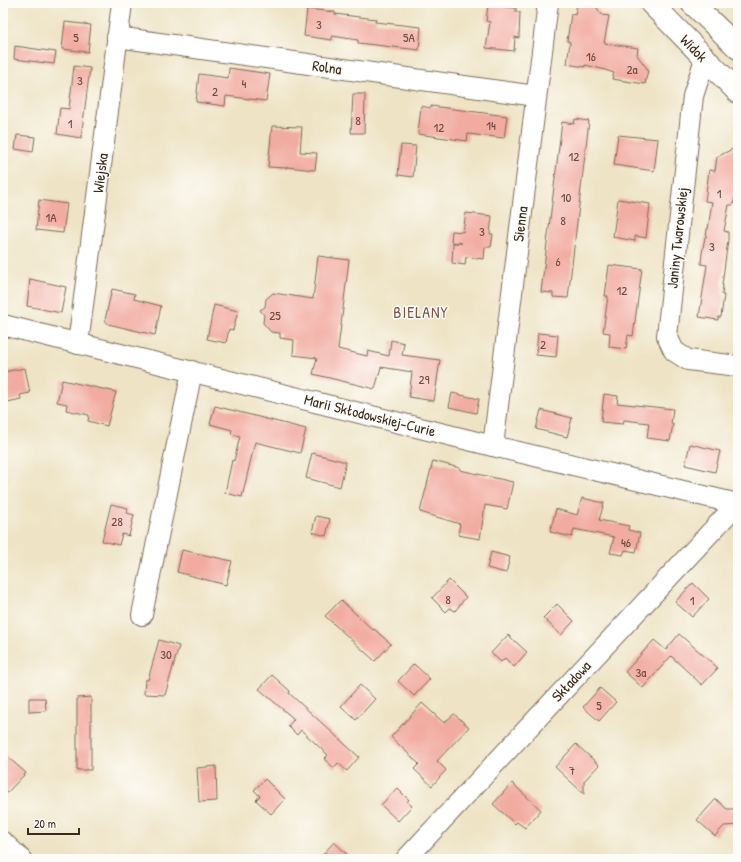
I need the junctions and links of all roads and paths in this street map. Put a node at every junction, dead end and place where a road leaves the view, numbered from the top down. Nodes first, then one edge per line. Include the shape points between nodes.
1 (122, 3) edge
2 (548, 3) edge
3 (650, 3) edge
4 (692, 3) edge
5 (117, 37) junction
6 (738, 48) edge
7 (705, 59) junction
8 (738, 92) edge
9 (536, 96) junction
10 (3, 325) edge
11 (78, 344) junction
12 (738, 366) edge
13 (192, 371) junction
14 (493, 446) junction
15 (737, 504) edge
16 (142, 616) dead end
17 (3, 842) edge
18 (21, 859) edge
19 (406, 859) edge

1 - 5 street, Wiejska
2 - 9 street, Sienna
3 - 7 main road, Widok
4 - 6 main road, Widok
5 - 9 street, Rolna
5 - 11 street, Wiejska
7 - 8 main road, Widok
7 - 12 street, Janiny Twarowskiej via 693,96 667,336 674,351 688,360
9 - 14 street, Sienna
10 - 11 street, Marii Skłodowskiej-Curie
11 - 13 street, Marii Skłodowskiej-Curie
13 - 14 street, Marii Skłodowskiej-Curie
13 - 16 street
14 - 15 street, Marii Skłodowskiej-Curie
15 - 19 street, Składowa
17 - 18 street

